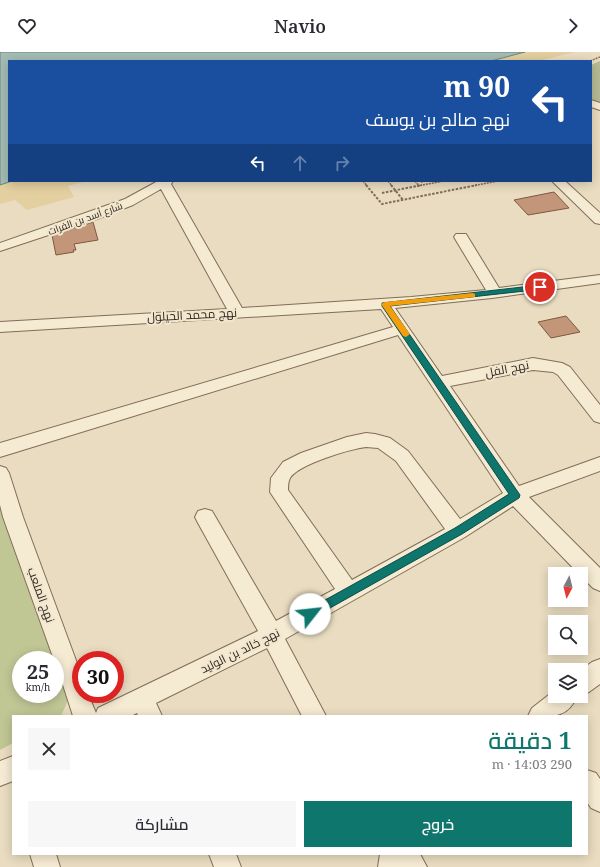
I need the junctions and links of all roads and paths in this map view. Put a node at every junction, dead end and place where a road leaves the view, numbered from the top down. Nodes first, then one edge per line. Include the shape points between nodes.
1 (165, 182) edge
2 (365, 182) edge
3 (389, 182) edge
4 (416, 182) edge
5 (439, 182) edge
6 (493, 182) edge
7 (559, 182) edge
8 (419, 186) junction
9 (396, 190) junction
10 (382, 193) dead end
11 (403, 200) junction
12 (600, 220) edge
13 (462, 237) dead end
14 (0, 247) edge
15 (600, 279) edge
16 (495, 293) junction
17 (385, 304) junction
18 (237, 313) junction
19 (0, 327) edge
20 (402, 329) junction
21 (440, 382) junction
22 (600, 417) edge
23 (0, 450) edge
24 (600, 464) edge
25 (0, 474) edge
26 (515, 495) junction
27 (205, 518) dead end
28 (458, 531) junction
29 (600, 582) edge
30 (349, 592) junction
31 (272, 635) junction
32 (600, 670) edge
33 (588, 679) edge
34 (557, 703) edge
35 (146, 707) edge
36 (85, 715) edge
37 (110, 715) edge
38 (313, 715) edge
39 (541, 715) edge
40 (12, 768) edge
41 (0, 774) edge
42 (588, 783) edge
43 (600, 799) edge
44 (43, 855) edge
45 (222, 855) edge
46 (47, 867) edge
47 (228, 867) edge

1 - 14 street, شارع أسد بن الفرات via 109,210
1 - 18 street
2 - 11 path via 382,204
3 - 9 path
4 - 8 path
5 - 8 path
6 - 11 path
7 - 12 street
8 - 9 path
9 - 10 path
9 - 11 path
13 - 16 street
15 - 16 street, نهج محمد الحيلول
16 - 17 street, نهج محمد الحيلول
17 - 18 street, نهج محمد الحيلول
17 - 20 street
18 - 19 street, نهج محمد الحيلول
20 - 21 street
20 - 23 street
21 - 22 street, نهج الفل via 533,364 556,367 564,371
21 - 26 street
24 - 26 street
25 - 36 street, نهج الملعب
26 - 28 street, نهج خالد بن الوليد
26 - 29 street
27 - 31 street
28 - 30 street, نهج خالد بن الوليد
28 - 30 street via 402,456 393,447 379,441 363,439 350,442 290,467 282,474 278,483 279,492
30 - 31 street, نهج خالد بن الوليد
31 - 35 street, نهج خالد بن الوليد
31 - 38 street
32 - 33 street
34 - 39 street
35 - 37 street, نهج خالد بن الوليد
40 - 41 street
42 - 43 street
44 - 46 street
45 - 47 street

